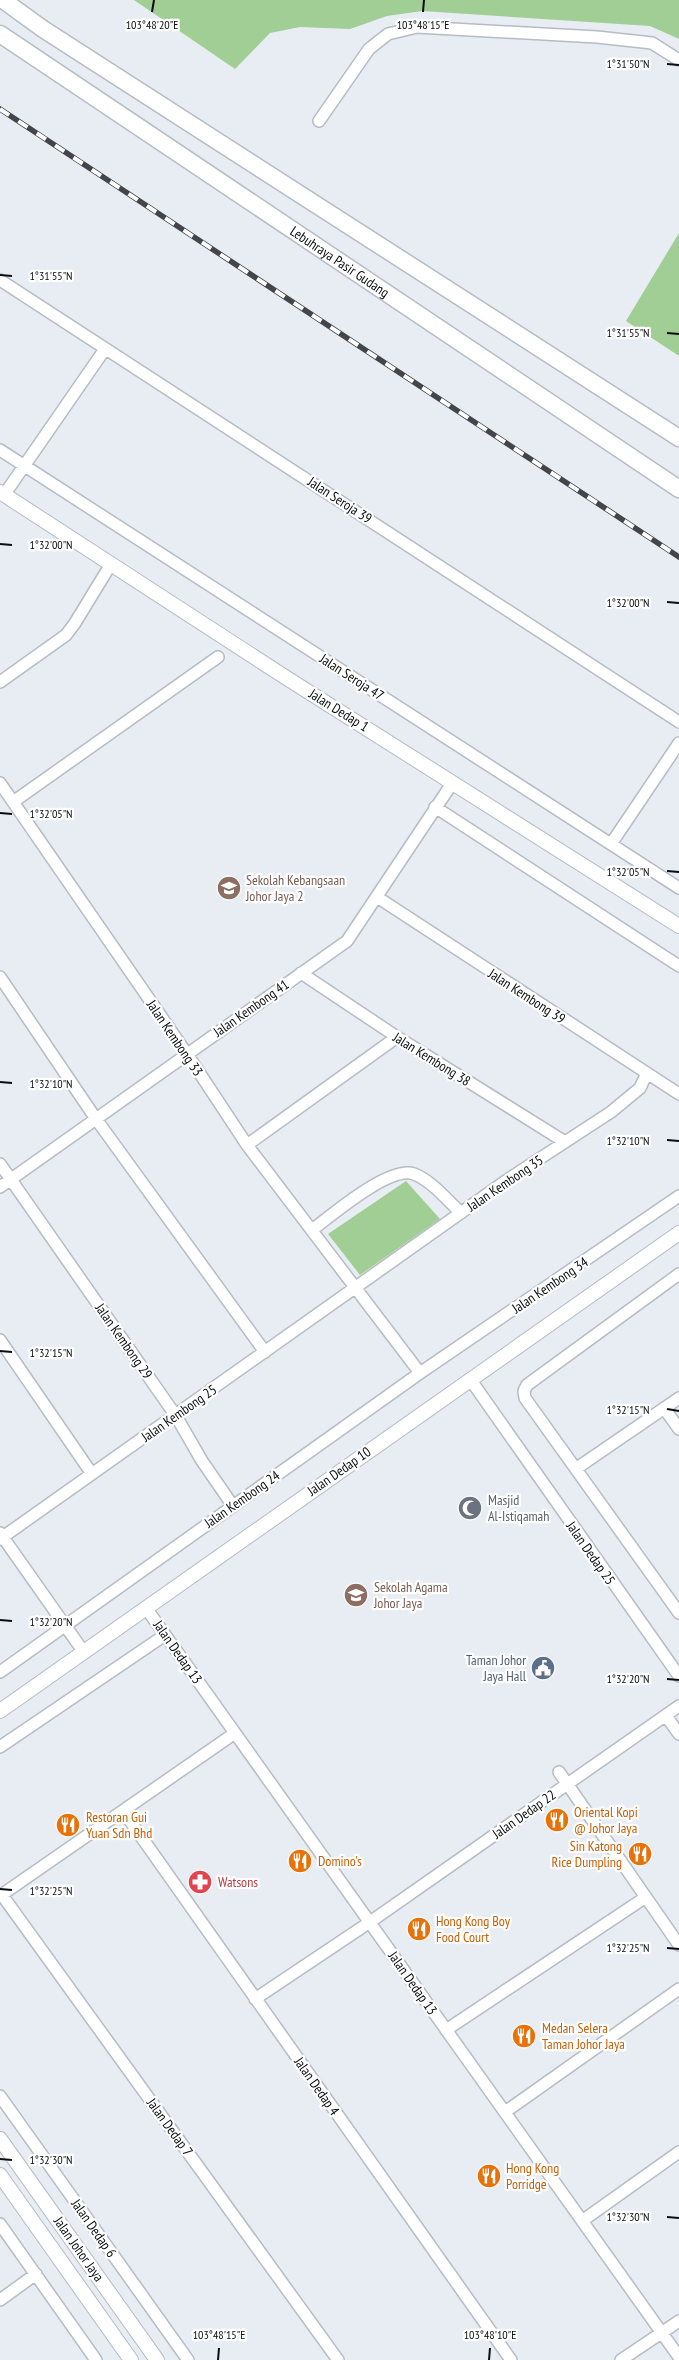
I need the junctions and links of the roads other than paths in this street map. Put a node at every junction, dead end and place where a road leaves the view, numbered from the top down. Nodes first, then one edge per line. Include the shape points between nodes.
1 (3, 0) edge
2 (0, 34) edge
3 (679, 60) edge
4 (319, 121) dead end
5 (0, 280) edge
6 (105, 349) junction
7 (679, 438) edge
8 (0, 450) edge
9 (25, 466) junction
10 (679, 489) edge
11 (2, 493) edge
12 (111, 564) junction
13 (218, 657) dead end
14 (1, 681) edge
15 (679, 722) edge
16 (679, 743) edge
17 (453, 782) junction
18 (0, 783) edge
19 (13, 802) junction
20 (435, 807) junction
21 (611, 844) junction
22 (679, 888) edge
23 (377, 897) junction
24 (679, 926) edge
25 (679, 966) edge
26 (300, 974) junction
27 (0, 977) edge
28 (397, 1037) junction
29 (187, 1054) junction
30 (647, 1073) junction
31 (679, 1094) edge
32 (96, 1119) junction
33 (565, 1142) junction
34 (246, 1144) junction
35 (0, 1164) edge
36 (11, 1179) junction
37 (0, 1187) edge
38 (679, 1196) edge
39 (461, 1213) junction
40 (312, 1230) junction
41 (679, 1233) edge
42 (679, 1274) edge
43 (356, 1288) junction
44 (0, 1340) edge
45 (265, 1352) junction
46 (420, 1373) junction
47 (470, 1379) junction
48 (679, 1398) edge
49 (664, 1408) junction
50 (176, 1416) junction
51 (679, 1429) edge
52 (577, 1468) junction
53 (92, 1474) junction
54 (233, 1506) junction
55 (1, 1536) edge
56 (146, 1608) junction
57 (679, 1613) edge
58 (64, 1626) junction
59 (165, 1634) junction
60 (83, 1651) junction
61 (0, 1672) edge
62 (679, 1676) edge
63 (679, 1706) edge
64 (0, 1711) edge
65 (666, 1716) junction
66 (235, 1733) junction
67 (679, 1734) edge
68 (0, 1747) edge
69 (559, 1772) dead end
70 (567, 1784) junction
71 (123, 1811) junction
72 (1, 1896) edge
73 (646, 1897) junction
74 (370, 1922) junction
75 (679, 1945) edge
76 (679, 1989) edge
77 (256, 1999) junction
78 (446, 2030) junction
79 (0, 2096) edge
80 (505, 2112) junction
81 (0, 2139) edge
82 (679, 2152) edge
83 (0, 2175) edge
84 (582, 2221) junction
85 (0, 2224) edge
86 (36, 2274) junction
87 (0, 2300) edge
88 (679, 2321) edge
89 (662, 2333) junction
90 (679, 2357) edge
91 (509, 2359) edge
92 (96, 2360) edge
93 (130, 2360) edge
94 (157, 2360) edge
95 (188, 2360) edge
96 (338, 2360) edge
97 (622, 2360) edge

1 - 7 highway
2 - 10 highway, Lebuhraya Pasir Gudang
3 - 4 street via 652,43 417,27 388,34 369,49
5 - 6 street, Jalan Seroja 39
6 - 9 street
6 - 15 street, Jalan Seroja 39
8 - 9 street, Jalan Seroja 47
9 - 11 street
9 - 21 street, Jalan Seroja 47
11 - 12 main road, Jalan Dedap 1
12 - 14 street via 66,635
12 - 17 main road, Jalan Dedap 1
13 - 19 street
16 - 21 street
17 - 20 street, Jalan Kembong 41
17 - 24 main road, Jalan Dedap 1
18 - 19 street, Jalan Kembong 33
19 - 29 street, Jalan Kembong 33
20 - 23 street, Jalan Kembong 41
20 - 25 street
21 - 22 street, Jalan Seroja 47
23 - 26 street, Jalan Kembong 41 via 347,941
23 - 30 street, Jalan Kembong 39
26 - 28 street, Jalan Kembong 38
26 - 29 street, Jalan Kembong 41
27 - 32 street
28 - 33 street, Jalan Kembong 38
28 - 34 street
29 - 32 street, Jalan Kembong 41
29 - 34 street, Jalan Kembong 33
30 - 31 street, Jalan Kembong 39
30 - 33 street, Jalan Kembong 35 via 640,1088 611,1112
32 - 36 street, Jalan Kembong 41
32 - 45 street
33 - 39 street, Jalan Kembong 35
34 - 40 street, Jalan Kembong 33
35 - 36 street, Jalan Kembong 29
36 - 37 street, Jalan Kembong 41
36 - 50 street, Jalan Kembong 29
38 - 46 street, Jalan Kembong 34
39 - 40 street via 425,1179 402,1172 384,1179
39 - 43 street, Jalan Kembong 35
40 - 43 street, Jalan Kembong 33
41 - 47 main road, Jalan Dedap 10
42 - 52 street via 524,1391 525,1398
43 - 45 street, Jalan Kembong 25
43 - 46 street, Jalan Kembong 33
44 - 53 street
45 - 50 street, Jalan Kembong 25
46 - 54 street, Jalan Kembong 24
47 - 56 main road, Jalan Dedap 10
47 - 62 street, Jalan Dedap 25
48 - 49 street
49 - 51 street
49 - 52 street
50 - 53 street, Jalan Kembong 25
50 - 54 street, Jalan Kembong 29
52 - 57 street
53 - 55 street, Jalan Kembong 25
54 - 58 street, Jalan Kembong 24
55 - 58 street
56 - 59 street, Jalan Dedap 13
56 - 60 main road, Jalan Dedap 10
58 - 60 street
58 - 61 street, Jalan Kembong 24
59 - 66 street, Jalan Dedap 13
59 - 68 street
60 - 64 main road, Jalan Dedap 10
63 - 65 street, Jalan Dedap 22
65 - 67 street
65 - 70 street, Jalan Dedap 22
66 - 71 street
66 - 74 street, Jalan Dedap 13
69 - 70 street
70 - 73 street
70 - 74 street, Jalan Dedap 22
71 - 72 street
71 - 77 street, Jalan Dedap 4
72 - 96 street, Jalan Dedap 7
73 - 75 street
73 - 78 street
74 - 77 street, Jalan Dedap 22
74 - 78 street, Jalan Dedap 13
76 - 80 street
77 - 91 street, Jalan Dedap 4
78 - 80 street, Jalan Dedap 13
79 - 95 street, Jalan Dedap 6
80 - 84 street, Jalan Dedap 13
81 - 94 main road, Jalan Johor Jaya
82 - 84 street
83 - 93 main road, Jalan Johor Jaya
84 - 89 street, Jalan Dedap 13
85 - 86 street
86 - 87 street
86 - 92 street
88 - 89 street
89 - 90 street, Jalan Dedap 13
89 - 97 street

